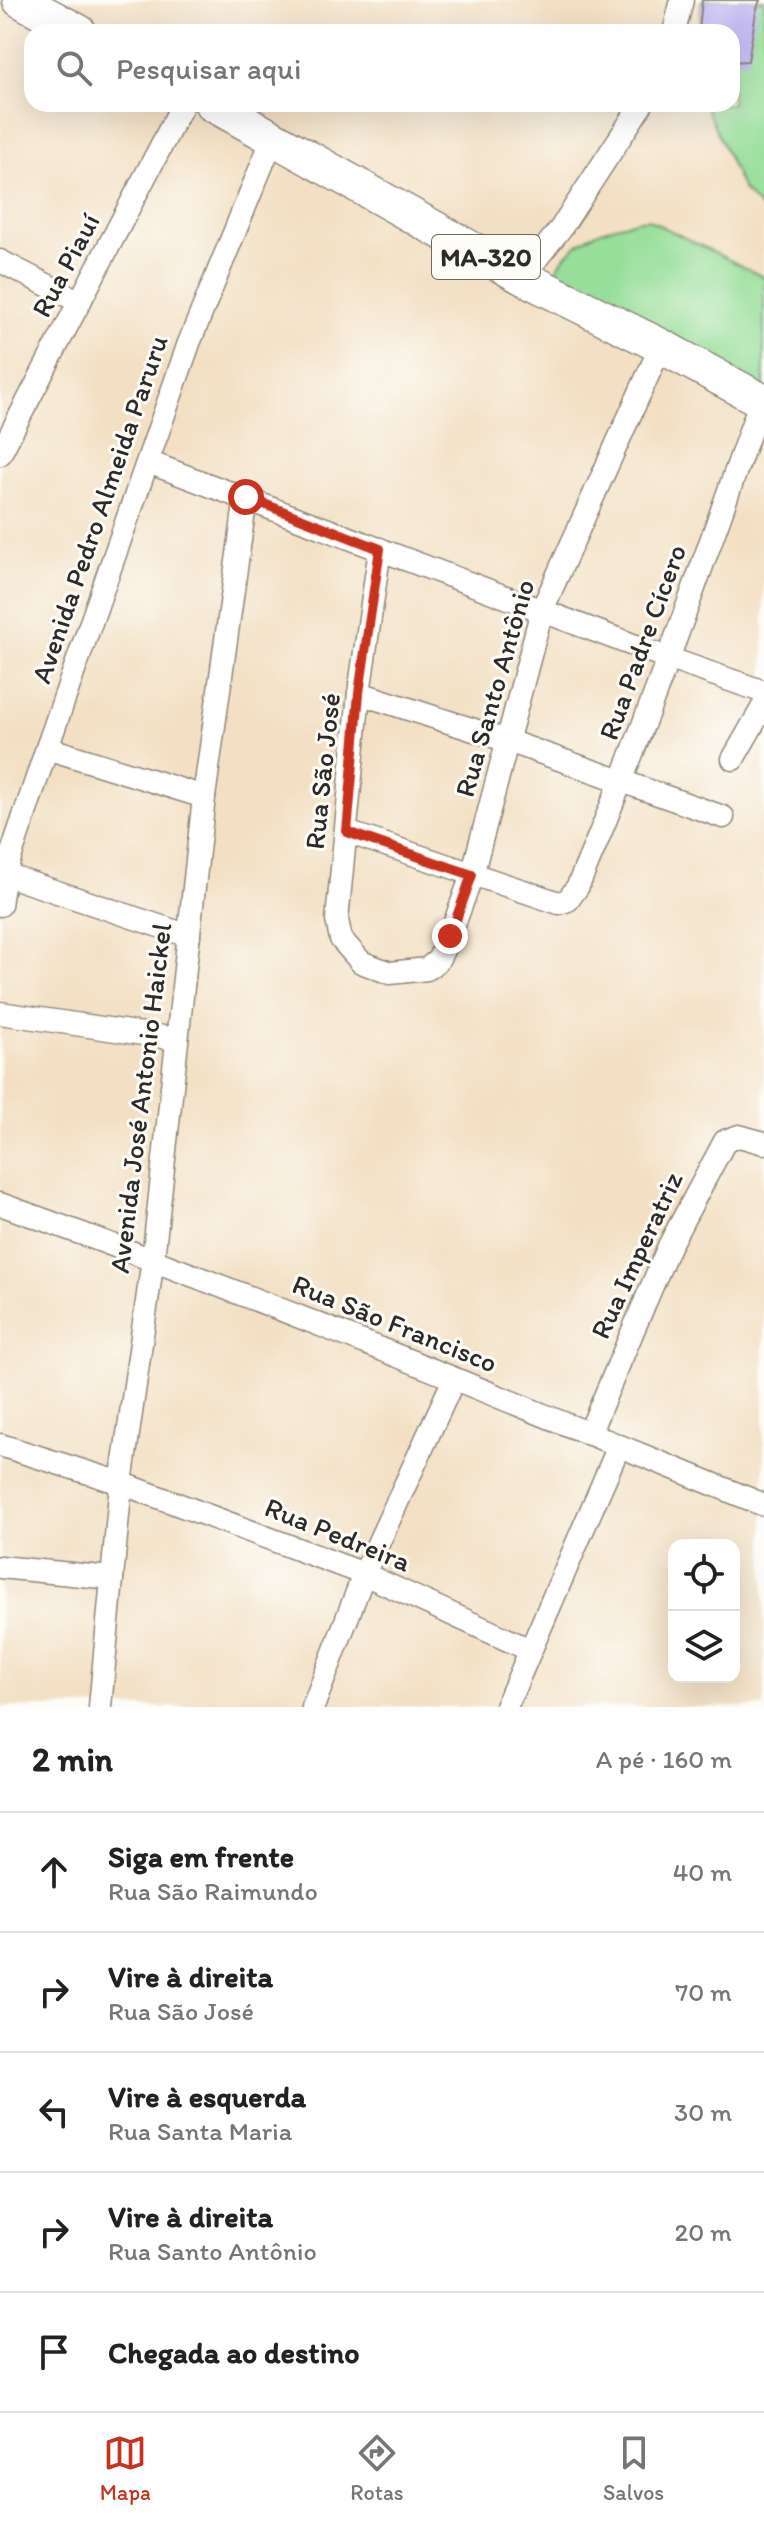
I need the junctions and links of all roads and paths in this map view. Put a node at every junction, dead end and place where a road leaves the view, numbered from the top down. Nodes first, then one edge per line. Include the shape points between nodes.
1 (20, 0) edge
2 (682, 0) edge
3 (64, 24) edge
4 (676, 24) edge
5 (179, 112) edge
6 (226, 112) edge
7 (637, 112) edge
8 (273, 138) junction
9 (0, 261) edge
10 (522, 277) junction
11 (80, 302) junction
12 (661, 346) junction
13 (762, 401) edge
14 (0, 454) edge
15 (148, 462) junction
16 (246, 497) junction
17 (380, 549) junction
18 (542, 610) junction
19 (670, 659) junction
20 (764, 692) edge
21 (359, 693) junction
22 (764, 705) edge
23 (508, 741) junction
24 (47, 748) junction
25 (733, 759) dead end
26 (622, 782) junction
27 (204, 797) junction
28 (723, 817) dead end
29 (347, 832) junction
30 (2, 873) edge
31 (472, 875) junction
32 (0, 905) edge
33 (189, 936) junction
34 (390, 973) joint
35 (0, 1013) edge
36 (177, 1039) junction
37 (764, 1143) edge
38 (0, 1204) edge
39 (153, 1259) junction
40 (454, 1379) junction
41 (589, 1434) junction
42 (0, 1445) edge
43 (619, 1446) junction
44 (121, 1483) junction
45 (764, 1505) edge
46 (0, 1567) edge
47 (364, 1574) junction
48 (112, 1578) junction
49 (530, 1650) junction
50 (100, 1707) edge
51 (313, 1707) edge
52 (506, 1707) edge

1 - 3 main road
2 - 4 street
5 - 11 street, Rua Piauí
6 - 8 main road, MA-320
7 - 10 street via 561,228
8 - 10 main road, MA-320
8 - 15 street, Avenida Pedro Almeida Paruru via 189,343
9 - 11 street
10 - 12 main road, MA-320
11 - 14 street, Rua Piauí
12 - 13 main road, MA-320
12 - 18 street, Rua Santo Antônio
13 - 19 street, Rua Padre Cícero
15 - 16 street
15 - 24 street, Avenida Pedro Almeida Paruru
16 - 17 street
16 - 27 street, Avenida José Antonio Haickel
17 - 18 street
17 - 21 street, Rua São José
18 - 19 street
18 - 23 street, Rua Santo Antônio
19 - 20 street
19 - 26 street, Rua Padre Cícero
21 - 23 street
21 - 29 street, Rua São José
22 - 25 street
23 - 26 street
23 - 31 street, Rua Santo Antônio
24 - 27 street
24 - 30 street, Avenida Pedro Almeida Paruru
26 - 28 street
26 - 31 street, Rua Padre Cícero via 568,900 559,903
27 - 33 street, Avenida José Antonio Haickel
29 - 31 street
29 - 34 street, Rua São José via 337,920 341,939 361,962
30 - 32 street, Avenida Pedro Almeida Paruru
30 - 33 street
31 - 34 street, Rua Santo Antônio via 438,960 427,969
33 - 36 street, Avenida José Antonio Haickel
35 - 36 street
36 - 39 street, Avenida José Antonio Haickel
37 - 41 street, Rua Imperatriz via 739,1136 725,1141 669,1246
38 - 39 street, Rua São Francisco
39 - 40 street, Rua São Francisco
39 - 44 street, Avenida José Antonio Haickel
40 - 41 street, Rua São Francisco
40 - 47 street
41 - 43 street, Rua São Francisco
42 - 44 street, Rua Pedreira
43 - 45 street, Rua São Francisco
43 - 49 street
44 - 47 street, Rua Pedreira
44 - 48 street, Avenida José Antonio Haickel
46 - 48 street
47 - 49 street, Rua Pedreira
47 - 51 street
48 - 50 street, Avenida José Antonio Haickel
49 - 52 street

